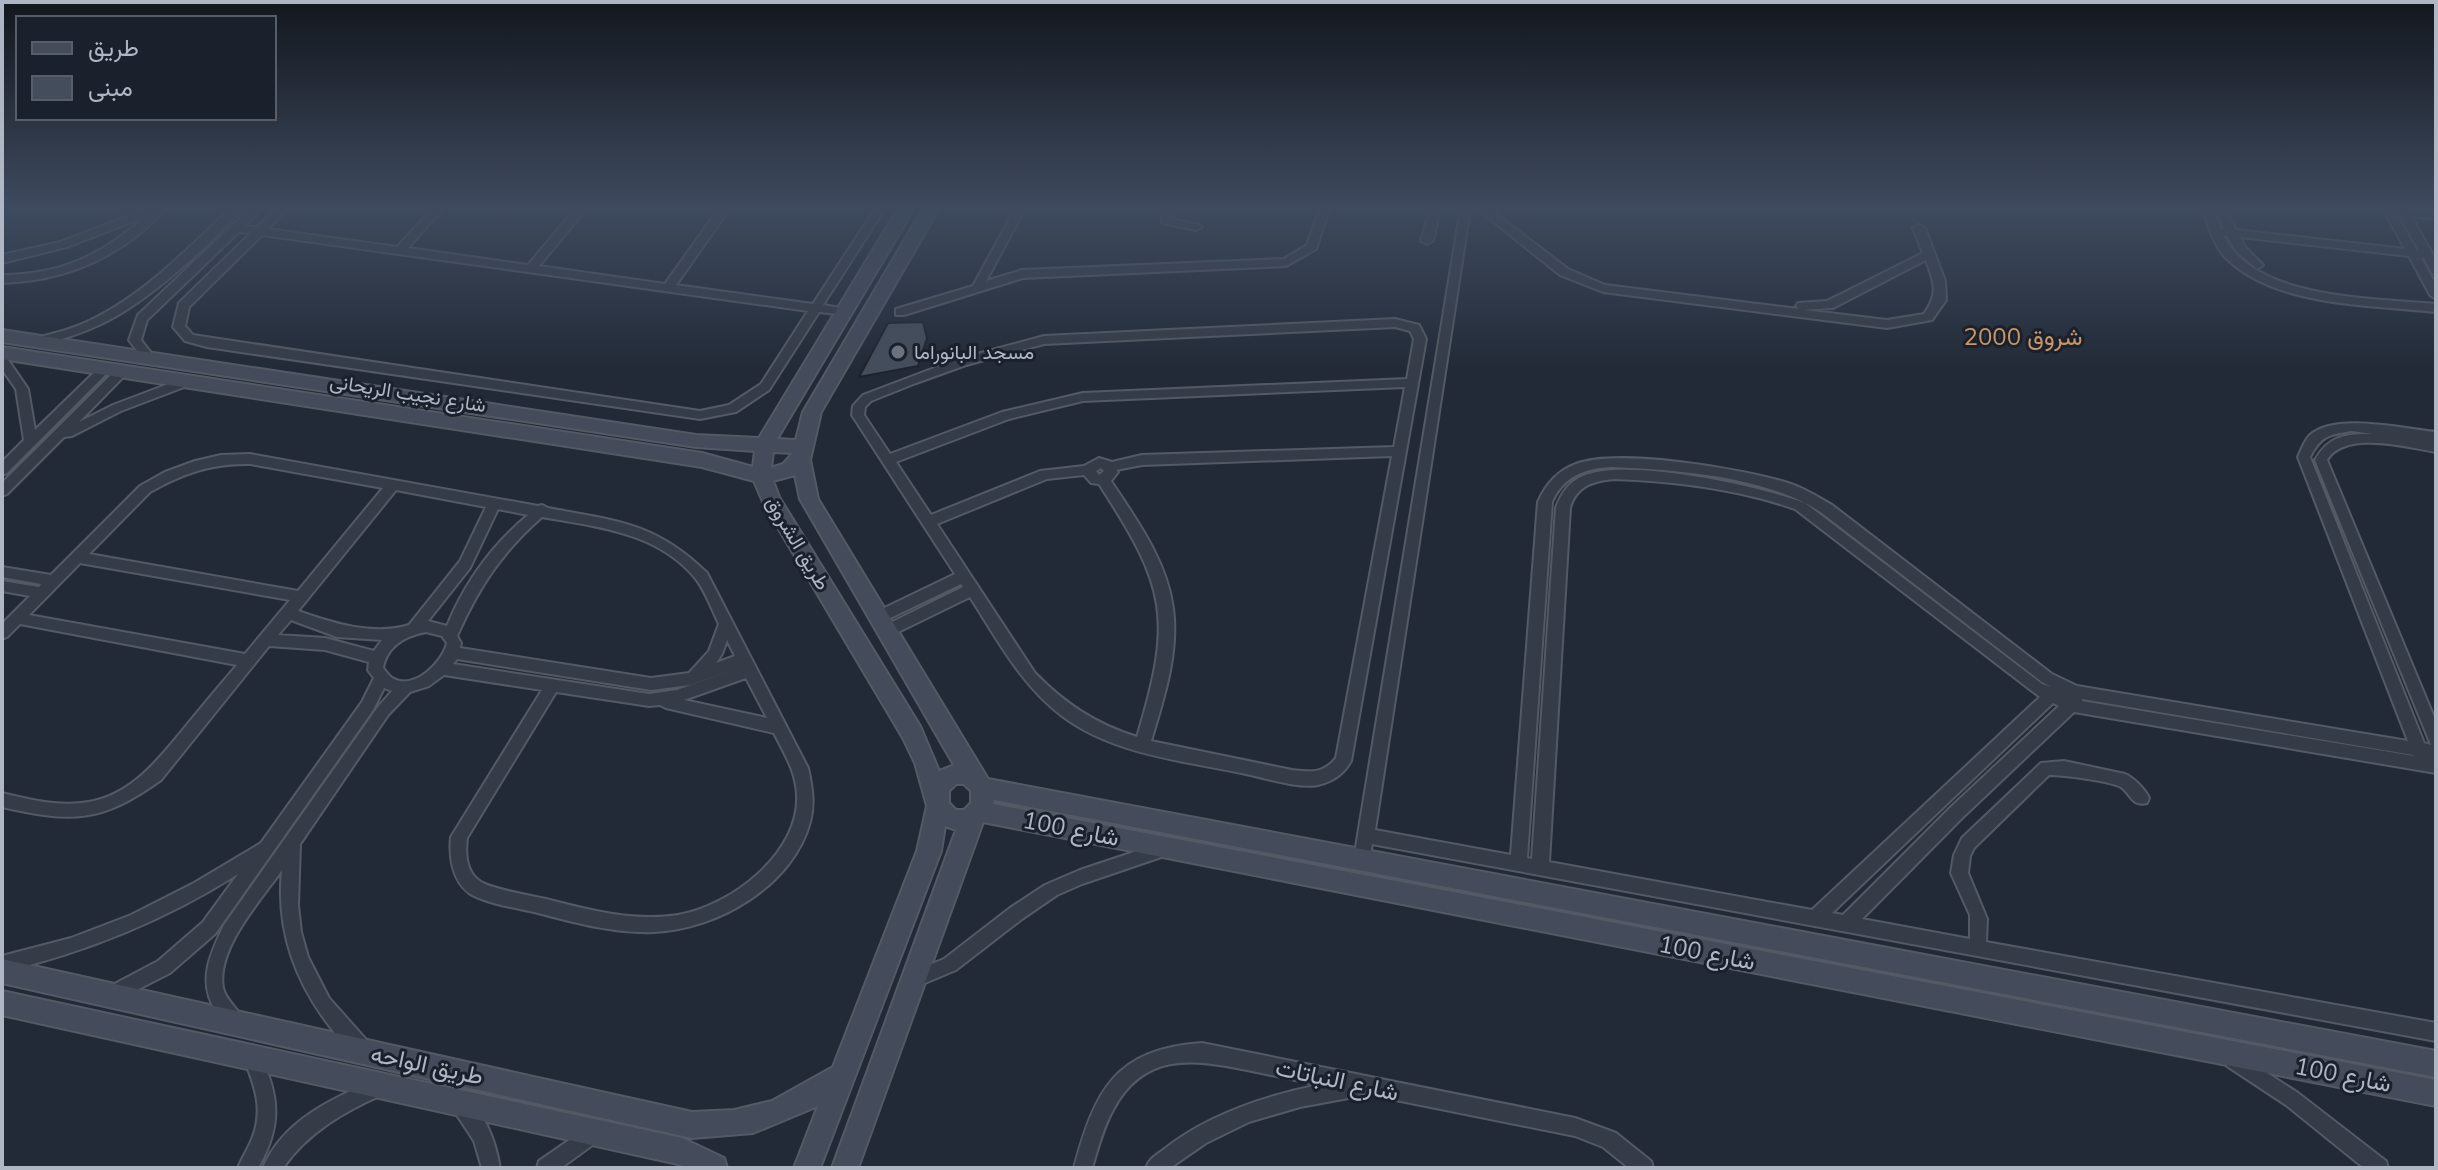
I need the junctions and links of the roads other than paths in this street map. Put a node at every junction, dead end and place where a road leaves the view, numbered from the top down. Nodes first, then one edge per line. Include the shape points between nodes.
1 (91, 262) edge
2 (178, 262) edge
3 (200, 262) edge
4 (228, 262) edge
5 (504, 262) edge
6 (539, 262) edge
7 (686, 262) edge
8 (846, 262) edge
9 (874, 262) edge
10 (900, 262) edge
11 (992, 262) edge
12 (1000, 262) edge
13 (1287, 262) edge
14 (1460, 262) edge
15 (1548, 262) edge
16 (1564, 262) edge
17 (1914, 262) edge
18 (1931, 262) edge
19 (2238, 262) edge
20 (2252, 262) edge
21 (2422, 262) edge
22 (535, 266) junction
23 (1022, 274) junction
24 (160, 278) junction
25 (2, 279) edge
26 (180, 280) junction
27 (670, 284) junction
28 (977, 288) junction
29 (2436, 297) edge
30 (819, 304) junction
31 (846, 308) junction
32 (1786, 308) junction
33 (2436, 308) edge
34 (871, 311) junction
35 (900, 312) dead end
36 (2, 336) edge
37 (38, 341) junction
38 (2, 353) edge
39 (148, 357) junction
40 (2, 360) edge
41 (114, 370) junction
42 (188, 381) junction
43 (1411, 383) junction
44 (503, 412) junction
45 (492, 428) junction
46 (2436, 437) edge
47 (31, 442) junction
48 (49, 444) junction
49 (765, 444) junction
50 (665, 445) junction
51 (2436, 447) edge
52 (1399, 451) junction
53 (801, 454) junction
54 (887, 460) junction
55 (2, 470) edge
56 (1106, 473) junction
57 (762, 477) junction
58 (393, 485) junction
59 (2, 491) edge
60 (495, 502) junction
61 (542, 510) junction
62 (928, 522) junction
63 (76, 557) junction
64 (2, 572) edge
65 (53, 581) junction
66 (968, 583) junction
67 (2, 586) edge
68 (42, 593) junction
69 (302, 597) junction
70 (288, 613) junction
71 (16, 618) junction
72 (726, 624) junction
73 (883, 624) junction
74 (414, 628) junction
75 (2, 633) edge
76 (451, 634) junction
77 (398, 635) junction
78 (267, 640) junction
79 (453, 653) junction
80 (376, 658) junction
81 (250, 661) junction
82 (1534, 662) junction
83 (745, 665) junction
84 (1552, 665) junction
85 (443, 669) junction
86 (690, 679) junction
87 (380, 680) junction
88 (553, 685) junction
89 (406, 686) junction
90 (2056, 691) junction
91 (649, 700) junction
92 (2077, 700) junction
93 (778, 727) junction
94 (2274, 733) junction
95 (2436, 740) edge
96 (1142, 746) junction
97 (2418, 749) junction
98 (2436, 752) edge
99 (2430, 765) edge
100 (2001, 770) junction
101 (2023, 788) junction
102 (977, 798) junction
103 (2141, 798) dead end
104 (2, 800) edge
105 (1940, 800) junction
106 (936, 803) junction
107 (1957, 812) junction
108 (1981, 829) junction
109 (275, 837) junction
110 (295, 839) junction
111 (1167, 848) junction
112 (1364, 848) junction
113 (1518, 864) junction
114 (1540, 868) junction
115 (1815, 918) junction
116 (1846, 924) junction
117 (1977, 948) junction
118 (2, 964) edge
119 (2, 971) edge
120 (913, 980) junction
121 (110, 995) junction
122 (2, 1003) edge
123 (230, 1022) junction
124 (2436, 1032) edge
125 (2314, 1041) junction
126 (205, 1049) junction
127 (2219, 1051) junction
128 (366, 1052) junction
129 (253, 1059) junction
130 (421, 1063) junction
131 (2436, 1064) edge
132 (2324, 1072) junction
133 (842, 1076) junction
134 (1367, 1087) junction
135 (378, 1088) junction
136 (404, 1093) junction
137 (2436, 1093) edge
138 (459, 1105) junction
139 (667, 1118) junction
140 (591, 1134) junction
141 (655, 1145) junction
142 (247, 1168) edge
143 (272, 1168) edge
144 (491, 1168) edge
145 (546, 1168) edge
146 (714, 1168) edge
147 (807, 1168) edge
148 (845, 1168) edge
149 (1083, 1168) edge
150 (1155, 1168) edge
151 (1644, 1168) edge
152 (2379, 1168) edge

1 - 25 street via 47,276
2 - 24 street
3 - 26 street
4 - 30 street via 183,306 178,321 189,338 700,415 732,409 759,394
5 - 22 street
6 - 22 street
7 - 27 street
8 - 30 street
9 - 31 street, طريق الشروق
10 - 34 street
11 - 28 street
12 - 23 street
13 - 23 street
14 - 112 street
15 - 32 street via 1592,285 1624,292
16 - 32 street via 1596,277
17 - 32 street via 1829,305
18 - 32 street via 1941,294 1928,317 1887,324
19 - 33 street via 2284,286
20 - 29 street via 2287,279
21 - 29 street
22 - 27 street
23 - 28 street
24 - 26 street
24 - 37 street via 100,323
26 - 39 street via 136,329 139,350
27 - 30 street
28 - 35 street
30 - 31 street
31 - 34 street
31 - 49 street, طريق الشروق
34 - 53 street via 812,412
36 - 37 street, شارع نجيب الريحانى
37 - 39 street, شارع نجيب الريحانى
38 - 41 street, شارع نجيب الريحانى
39 - 44 street, شارع نجيب الريحانى
40 - 47 street via 22,389
41 - 42 street, شارع نجيب الريحانى
41 - 47 street
41 - 48 street
42 - 45 street, شارع نجيب الريحانى
42 - 48 street via 117,408
43 - 52 street
43 - 54 street via 1083,397 1019,411
43 - 54 street via 1420,335 1400,323 1044,340 962,362 867,398 858,415
44 - 45 street
44 - 50 street, شارع نجيب الريحانى
45 - 50 street, شارع نجيب الريحانى
46 - 97 street via 2339,428 2314,438 2304,457
47 - 55 street
48 - 59 street
49 - 50 street, شارع نجيب الريحانى
49 - 53 street, شارع نجيب الريحانى
49 - 57 street, طريق الشروق
50 - 57 street, شارع نجيب الريحانى
51 - 95 street via 2349,439 2332,444 2321,460
52 - 56 street via 1142,460
52 - 96 street via 1339,767 1325,777 1305,779
53 - 57 street via 784,472
53 - 73 street, طريق الشروق via 809,499
54 - 62 street
56 - 62 street via 1096,463 1087,470 1045,474
56 - 96 street via 1147,546 1167,606 1166,664
57 - 106 street, طريق الشروق via 912,733
58 - 60 street
58 - 63 street via 250,459 209,461 145,489
58 - 69 street
60 - 61 street
60 - 74 street via 465,564
61 - 72 street via 629,528 658,540 702,577
61 - 76 street via 484,567
62 - 66 street
63 - 65 street
63 - 69 street
64 - 65 street
65 - 68 street
66 - 73 street
66 - 96 street via 1049,699 1091,728
67 - 68 street
68 - 71 street
69 - 70 street
70 - 77 street via 337,631
70 - 78 street
71 - 75 street
71 - 81 street
72 - 83 street
72 - 86 street via 715,654
73 - 102 street, طريق الشروق
74 - 76 street via 436,627
74 - 77 street
76 - 79 street
77 - 80 street
78 - 80 street via 325,644
78 - 81 street
79 - 85 street
79 - 86 street via 631,683
80 - 87 street
81 - 104 street via 155,775 133,792 80,812 56,813
82 - 84 street
82 - 90 street via 1548,495 1569,472 1615,462 1767,483 1802,494
82 - 113 street
83 - 86 street
83 - 91 street via 677,696
83 - 93 street
84 - 90 street via 1564,501 1588,478 1621,474 1766,494 1800,506
84 - 114 street
85 - 88 street
85 - 89 street
87 - 89 street
87 - 109 street via 368,706
88 - 91 street
88 - 93 street via 459,837 462,875 476,888 621,925 655,927 713,912 756,887 780,862 797,839 807,790
89 - 110 street
90 - 92 street
90 - 105 street
91 - 93 street
92 - 94 street
92 - 100 street
94 - 97 street
94 - 99 street
97 - 98 street
97 - 99 street
100 - 101 street
100 - 107 street
101 - 103 street via 2041,770 2058,768 2125,781
101 - 108 street
102 - 106 street via 957,819
102 - 106 street via 949,779
102 - 111 street, شارع 100
102 - 112 street, شارع 100
102 - 120 street
105 - 107 street
105 - 115 street
106 - 133 street, طريق الشروق via 929,851
107 - 108 street
107 - 116 street
108 - 117 street via 1963,850 1959,865 1961,883 1979,918
109 - 110 street
109 - 118 street via 194,893 134,923 85,943
109 - 121 street via 188,949
110 - 123 street via 217,958 213,984
110 - 128 street via 288,896 298,958 329,1014
111 - 120 street via 1053,889 1002,921 954,963
111 - 127 street, شارع 100
112 - 113 street
112 - 125 street, شارع 100
113 - 114 street
114 - 115 street
115 - 116 street
116 - 117 street
117 - 124 street
119 - 121 street, طريق الواحه
120 - 148 street
121 - 123 street, طريق الواحه
122 - 126 street, طريق الواحه
123 - 126 street
123 - 128 street, طريق الواحه
125 - 131 street, شارع 100
125 - 132 street
126 - 129 street, طريق الواحه
127 - 132 street, شارع 100
127 - 152 street via 2292,1099
128 - 130 street, طريق الواحه
129 - 135 street, طريق الواحه
129 - 142 street via 269,1097 268,1124
130 - 136 street
130 - 139 street, طريق الواحه
132 - 137 street, شارع 100
133 - 139 street, طريق الواحه via 805,1102 763,1120 719,1126
133 - 147 street, طريق الشروق
134 - 149 street, شارع النباتات via 1202,1052 1164,1056 1114,1088 1094,1124
134 - 150 street via 1279,1101 1238,1116
134 - 151 street, شارع النباتات via 1575,1127 1609,1140
135 - 136 street, طريق الواحه
135 - 143 street via 324,1113
136 - 138 street, طريق الواحه
138 - 140 street, طريق الواحه
138 - 144 street via 482,1134
139 - 141 street
140 - 141 street, طريق الواحه
140 - 145 street
141 - 146 street, طريق الواحه via 682,1151

